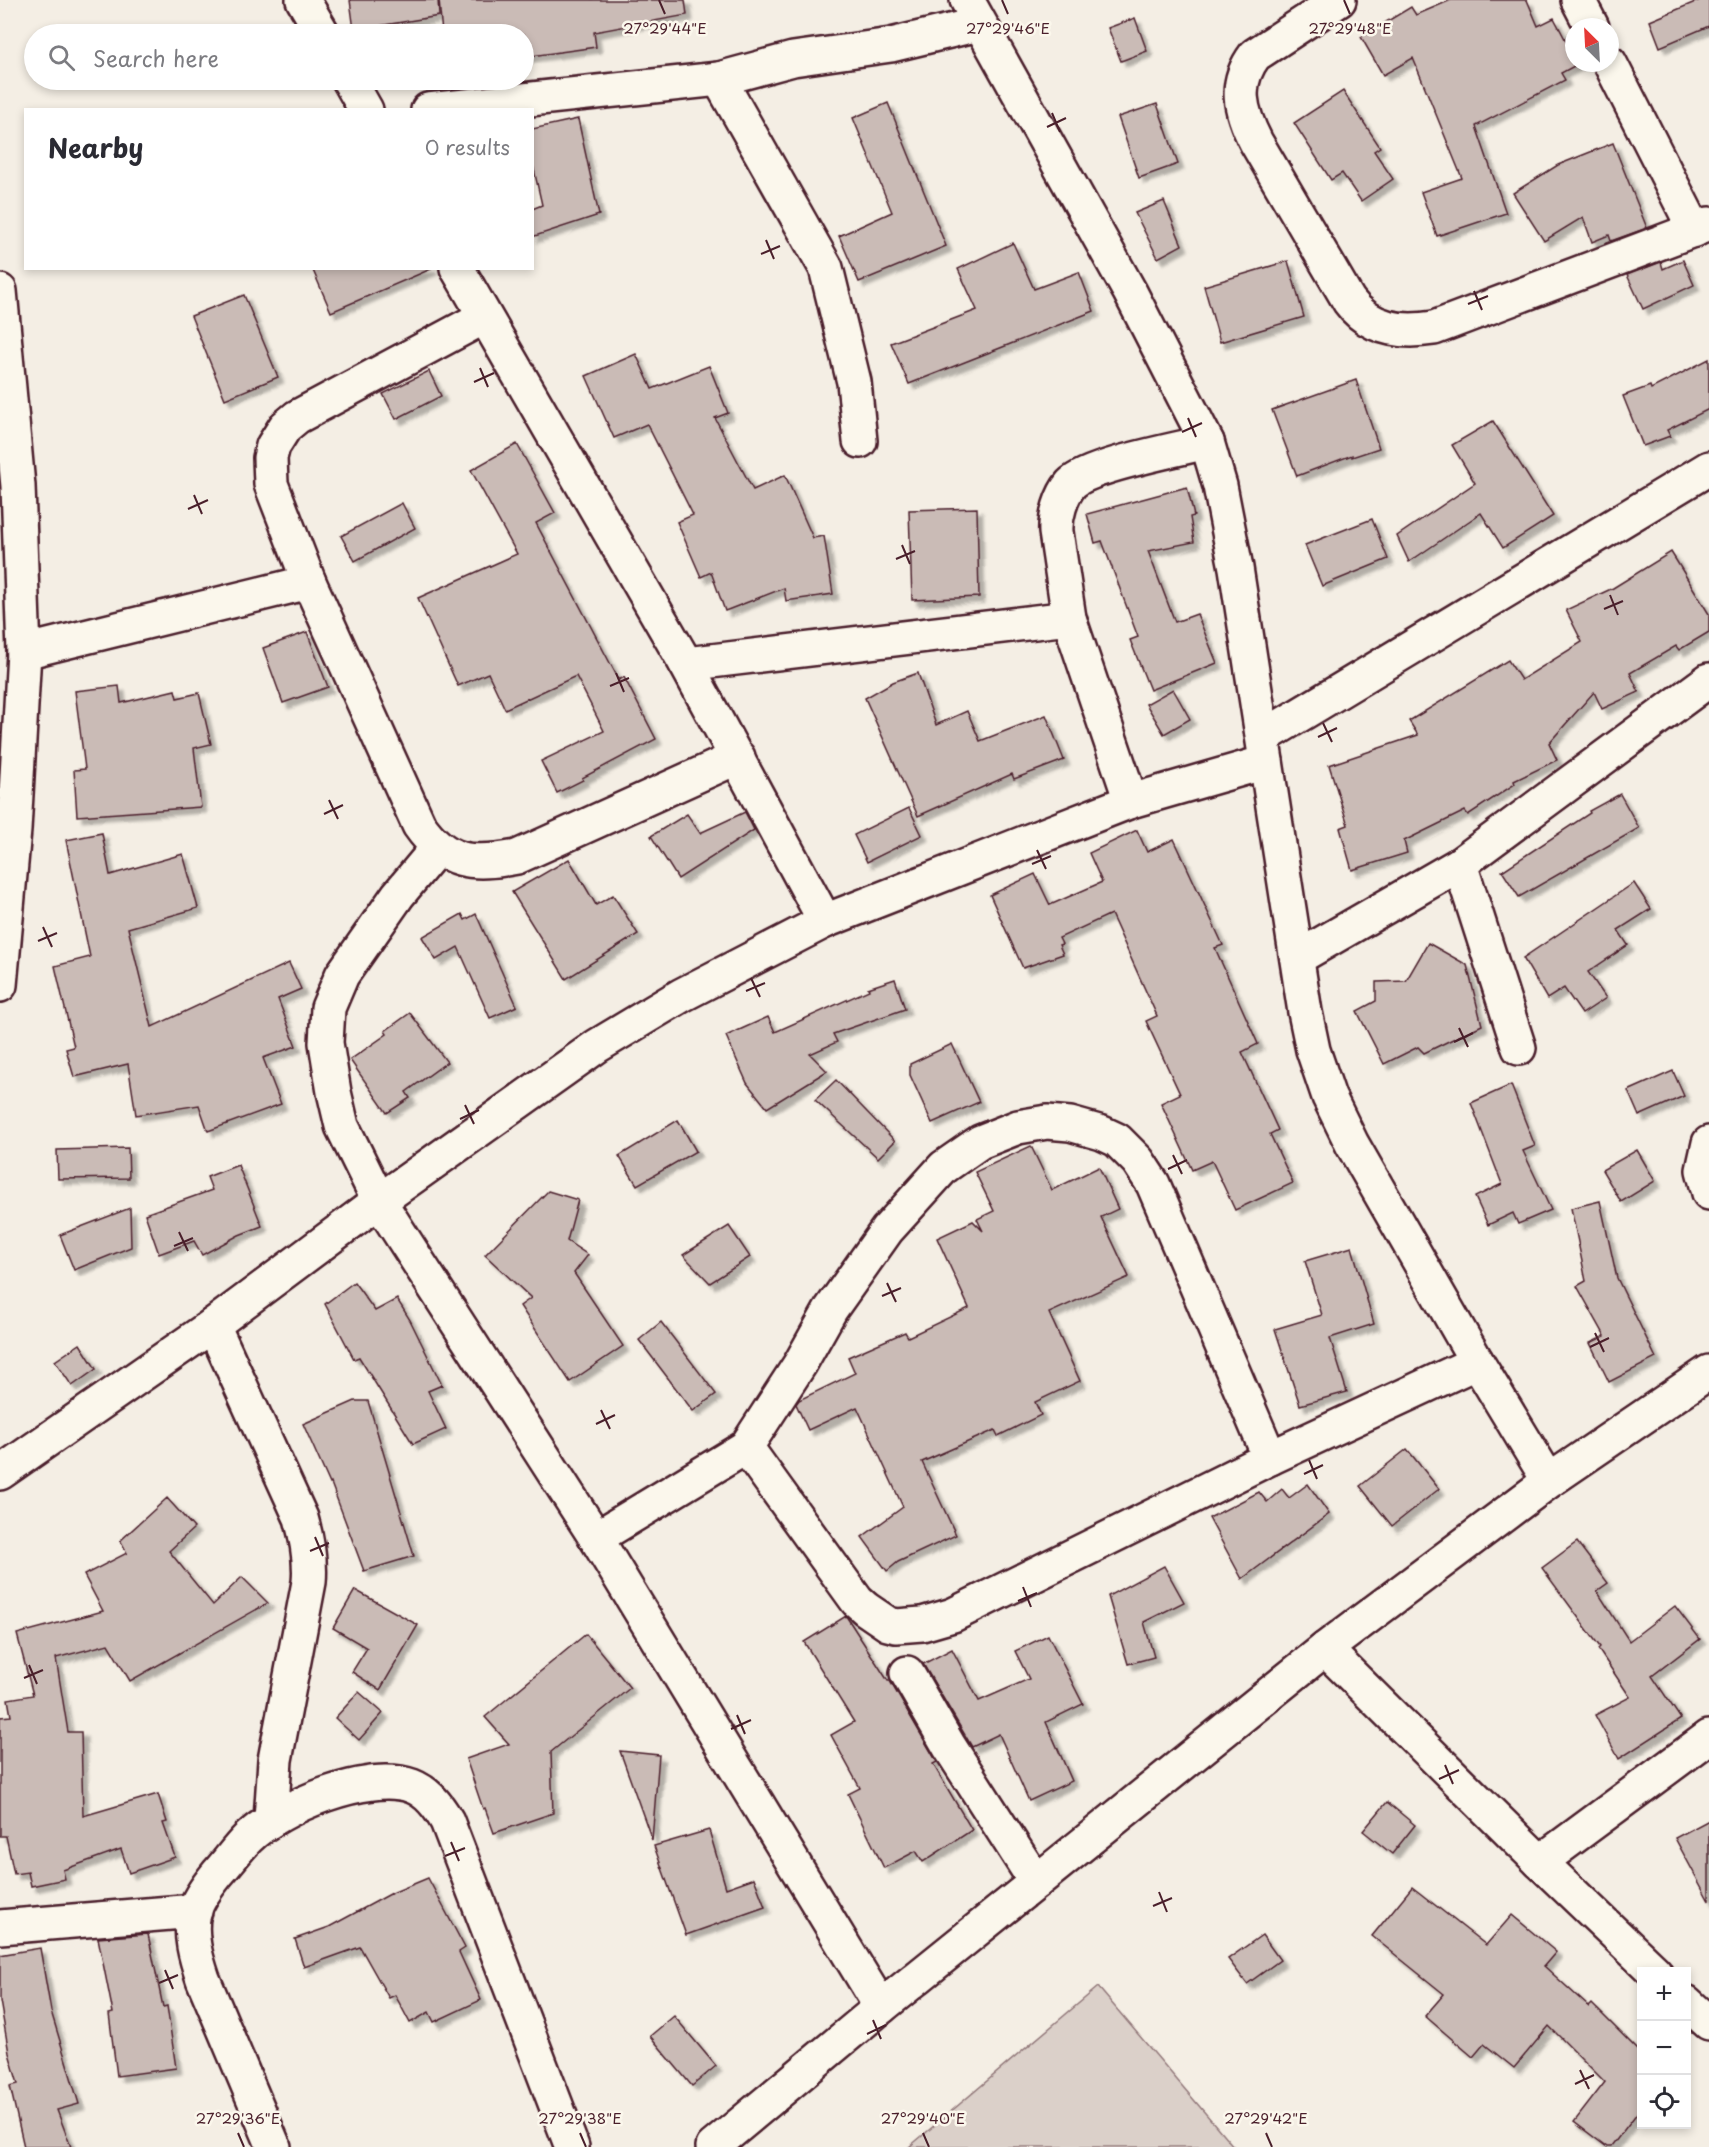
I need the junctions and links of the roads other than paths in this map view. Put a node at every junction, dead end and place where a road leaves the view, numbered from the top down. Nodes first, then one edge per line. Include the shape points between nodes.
1 (303, 0) edge
2 (1339, 0) edge
3 (1578, 0) edge
4 (974, 12) edge
5 (1587, 18) edge
6 (317, 24) edge
7 (1615, 72) edge
8 (719, 79) junction
9 (355, 90) edge
10 (365, 108) edge
11 (447, 108) edge
12 (1702, 227) edge
13 (458, 270) edge
14 (0, 291) edge
15 (484, 317) junction
16 (860, 441) dead end
17 (1207, 442) junction
18 (1709, 468) edge
19 (309, 582) junction
20 (1069, 618) junction
21 (24, 652) junction
22 (686, 664) junction
23 (1709, 680) edge
24 (1265, 749) junction
25 (738, 757) junction
26 (1131, 801) junction
27 (438, 847) junction
28 (1460, 864) junction
29 (825, 921) junction
30 (1297, 958) junction
31 (0, 984) edge
32 (1519, 1048) dead end
33 (1709, 1143) edge
34 (1709, 1193) edge
35 (379, 1201) junction
36 (213, 1325) junction
37 (1476, 1362) junction
38 (1709, 1372) edge
39 (746, 1447) junction
40 (1270, 1458) junction
41 (0, 1473) edge
42 (1549, 1481) junction
43 (596, 1538) junction
44 (1325, 1649) junction
45 (907, 1673) dead end
46 (1709, 1737) edge
47 (271, 1820) junction
48 (1540, 1862) junction
49 (1036, 1882) junction
50 (195, 1911) junction
51 (0, 1927) edge
52 (1651, 1967) edge
53 (881, 2007) junction
54 (1691, 2007) edge
55 (1709, 2023) edge
56 (274, 2147) edge
57 (572, 2147) edge
58 (713, 2147) edge

1 - 6 street
2 - 12 street via 1255,54 1241,80 1241,98 1250,131 1356,312 1382,326 1400,330 1434,328
3 - 5 street
4 - 8 street via 891,45 793,60
4 - 17 street via 1130,292
7 - 12 street
8 - 11 street
8 - 16 street via 826,268 854,382
9 - 10 street
13 - 15 street
14 - 21 street via 18,486
15 - 19 street via 297,417 277,436 270,458 271,484
15 - 22 street
17 - 20 street via 1089,472 1071,484 1056,523
17 - 24 street via 1236,568
18 - 24 street
19 - 21 street
19 - 27 street via 418,825
20 - 22 street
20 - 26 street
21 - 31 street
22 - 25 street
23 - 28 street
24 - 26 street
24 - 30 street
25 - 27 street via 517,857 462,861
25 - 29 street
26 - 29 street
27 - 35 street via 398,895 342,975 328,1008 326,1043 342,1126
28 - 30 street
28 - 32 street
29 - 35 street via 682,995 597,1046
30 - 37 street via 1313,1050 1329,1097
33 - 34 street via 1703,1170
35 - 36 street
35 - 43 street
36 - 41 street
36 - 47 street via 301,1518 309,1549 309,1582 275,1760
37 - 40 street
37 - 42 street
38 - 42 street
39 - 40 street via 856,1600 876,1617 896,1626 953,1615
39 - 40 street via 851,1278 887,1230 944,1167 980,1142 1018,1127 1047,1122 1102,1133 1118,1140 1138,1161 1153,1184
39 - 43 street
42 - 44 street
43 - 53 street
44 - 48 street
44 - 49 street
45 - 49 street
46 - 48 street
47 - 50 street via 226,1863 206,1888
47 - 57 street via 357,1784 399,1783 414,1786 430,1798 447,1821
48 - 52 street
49 - 53 street
50 - 51 street
50 - 56 street via 192,1936 203,1979
53 - 58 street
54 - 55 street

